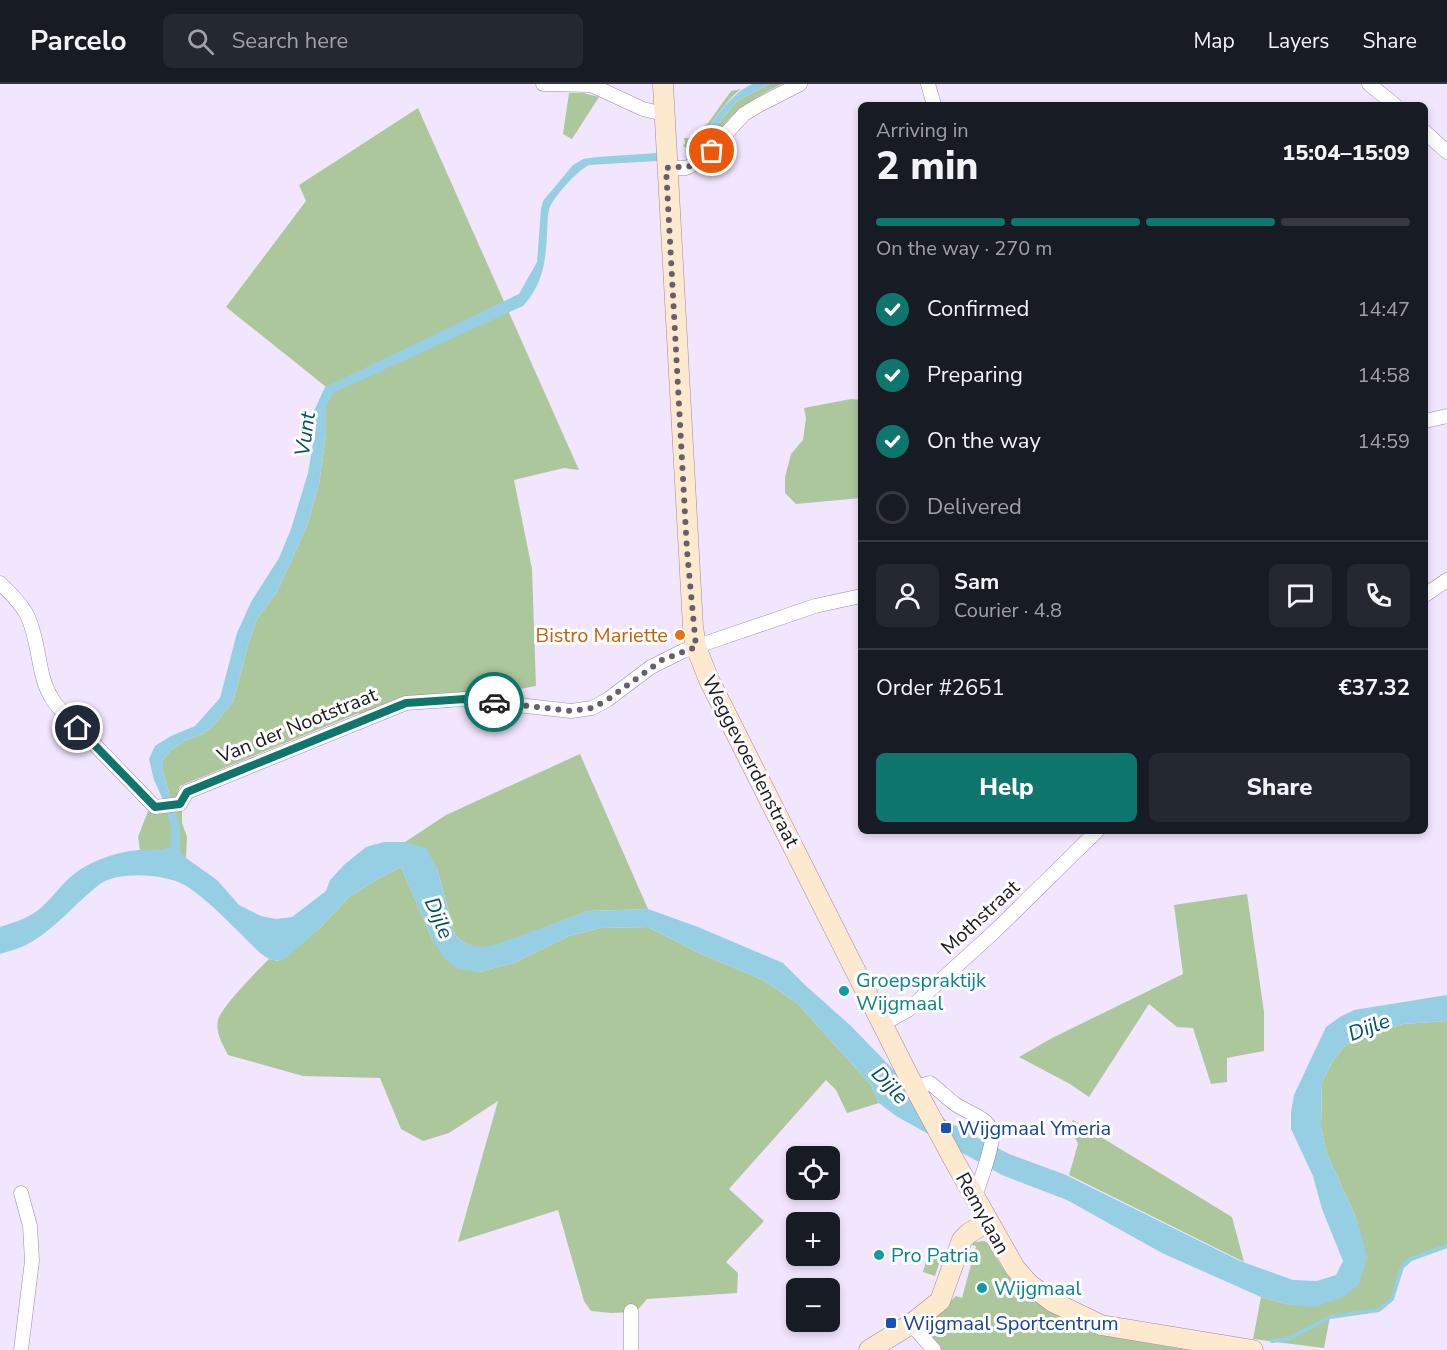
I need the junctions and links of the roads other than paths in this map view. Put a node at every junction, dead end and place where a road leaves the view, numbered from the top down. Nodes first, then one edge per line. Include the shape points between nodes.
1 (543, 84) edge
2 (663, 84) edge
3 (800, 84) edge
4 (928, 84) edge
5 (1370, 84) edge
6 (933, 102) edge
7 (1391, 102) edge
8 (664, 114) junction
9 (1428, 135) edge
10 (1447, 152) edge
11 (666, 160) junction
12 (1447, 416) edge
13 (1428, 420) edge
14 (1447, 580) edge
15 (0, 583) edge
16 (1428, 593) edge
17 (858, 597) edge
18 (696, 647) junction
19 (1094, 834) edge
20 (883, 1024) junction
21 (912, 1081) junction
22 (971, 1191) junction
23 (21, 1193) dead end
24 (988, 1222) junction
25 (631, 1311) dead end
26 (910, 1324) junction
27 (1230, 1348) edge
28 (21, 1350) edge
29 (631, 1350) edge
30 (869, 1350) edge
31 (934, 1350) edge
32 (1253, 1350) edge

1 - 8 street via 591,85 643,109
2 - 8 street, Weggevoerdenstraat
3 - 11 street via 744,114 701,161 686,168
4 - 6 street
5 - 7 street
8 - 11 street, Weggevoerdenstraat
9 - 10 street
11 - 18 street, Weggevoerdenstraat via 687,551
12 - 13 street
14 - 16 street
15 - 18 street, Van der Nootstraat via 27,614 51,697 155,807 180,804 187,792 406,703 465,699 572,711 592,708 662,660
17 - 18 street, Van der Nootstraat via 815,606
18 - 20 street, Weggevoerdenstraat via 709,680
19 - 20 street, Mothstraat via 908,1010
20 - 21 street, Remylaan
21 - 22 street, Remylaan
21 - 22 street via 931,1083 992,1132 978,1188
22 - 24 street, Remylaan
23 - 28 street via 30,1226 32,1261
24 - 26 street via 966,1236 960,1246 943,1297
24 - 27 street, Remylaan via 1022,1276 1071,1312 1112,1328
25 - 29 street
26 - 30 street
26 - 31 street
27 - 32 street, Remylaan

